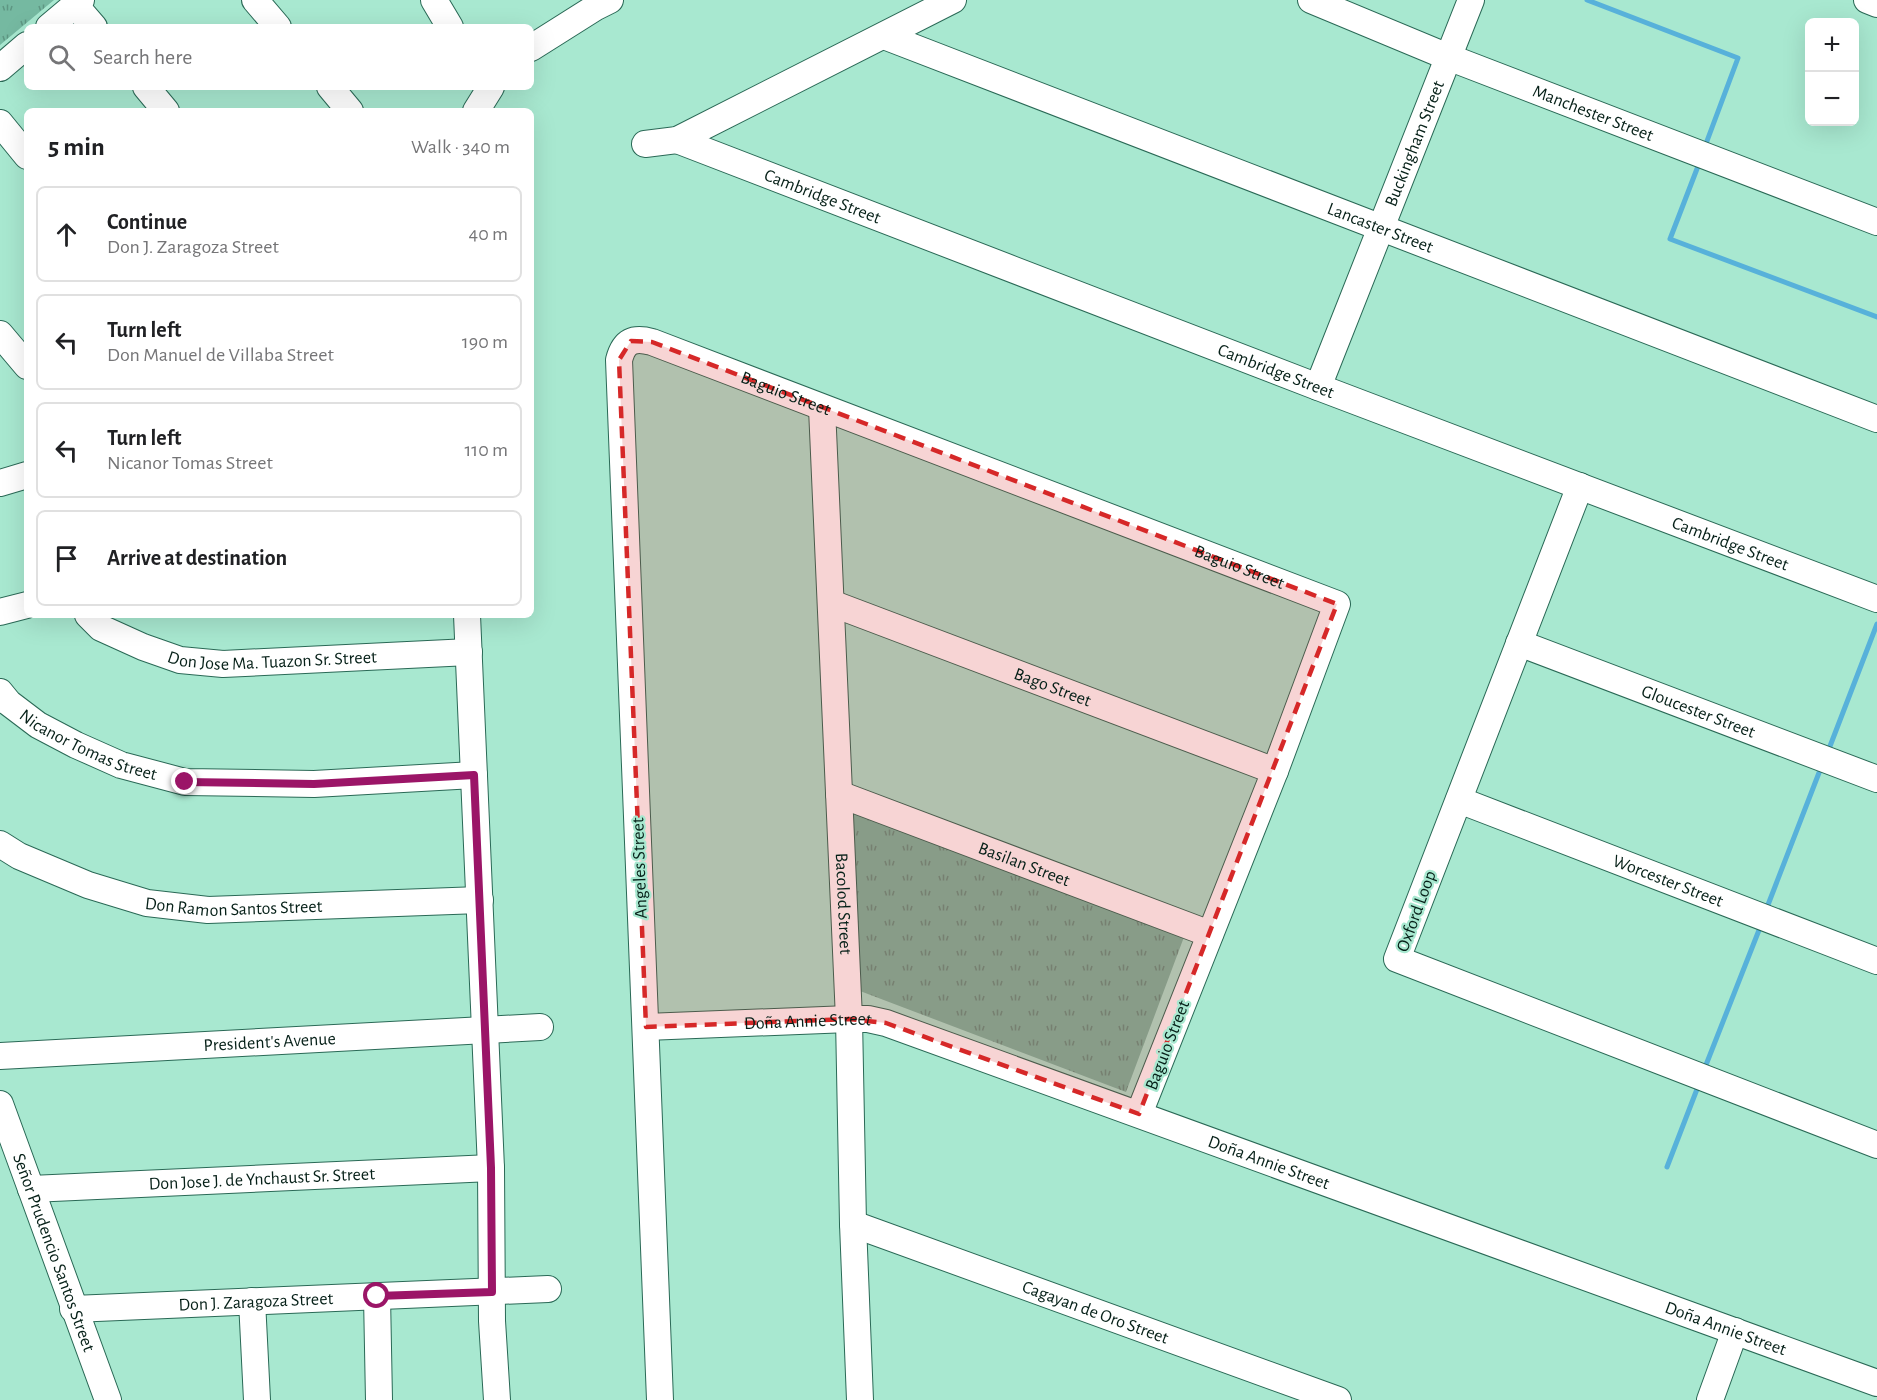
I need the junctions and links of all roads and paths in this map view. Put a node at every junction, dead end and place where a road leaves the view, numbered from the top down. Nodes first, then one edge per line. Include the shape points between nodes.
1 (255, 0) edge
2 (434, 0) edge
3 (953, 0) edge
4 (1311, 0) edge
5 (1471, 0) edge
6 (1868, 0) edge
7 (78, 2) edge
8 (599, 2) edge
9 (1877, 4) edge
10 (52, 24) edge
11 (92, 24) edge
12 (275, 24) edge
13 (448, 24) edge
14 (884, 36) junction
15 (534, 46) edge
16 (24, 48) edge
17 (1448, 57) junction
18 (0, 68) edge
19 (148, 90) edge
20 (332, 90) edge
21 (164, 108) edge
22 (348, 108) edge
23 (0, 123) edge
24 (677, 140) junction
25 (645, 144) dead end
26 (24, 152) edge
27 (1877, 222) edge
28 (1382, 227) junction
29 (0, 334) edge
30 (631, 341) joint
31 (24, 362) edge
32 (1318, 387) junction
33 (822, 408) junction
34 (1877, 419) edge
35 (24, 476) edge
36 (0, 483) edge
37 (1580, 486) junction
38 (1877, 599) edge
39 (831, 603) junction
40 (24, 606) edge
41 (0, 612) edge
42 (91, 618) edge
43 (467, 618) edge
44 (1519, 644) junction
45 (469, 652) junction
46 (0, 692) edge
47 (1275, 771) junction
48 (474, 775) junction
49 (1877, 779) edge
50 (838, 794) junction
51 (1459, 800) junction
52 (0, 844) edge
53 (480, 900) junction
54 (1210, 934) junction
55 (1877, 961) edge
56 (849, 1019) junction
57 (540, 1027) dead end
58 (646, 1027) junction
59 (484, 1029) junction
60 (0, 1056) edge
61 (0, 1104) edge
62 (1139, 1114) junction
63 (1877, 1145) edge
64 (491, 1168) junction
65 (31, 1189) junction
66 (853, 1224) junction
67 (548, 1289) dead end
68 (492, 1292) junction
69 (377, 1296) junction
70 (252, 1301) junction
71 (73, 1309) junction
72 (1735, 1331) junction
73 (1877, 1383) edge
74 (108, 1400) edge
75 (257, 1400) edge
76 (379, 1400) edge
77 (497, 1400) edge
78 (660, 1400) edge
79 (860, 1400) edge
80 (1338, 1400) edge
81 (1710, 1400) edge

1 - 12 street
2 - 13 street
3 - 14 street, Cambridge Street
4 - 17 street, Manchester Street
5 - 17 street, Buckingham Street
6 - 9 street
7 - 10 street
7 - 11 street
8 - 15 street
14 - 24 street, Cambridge Street
14 - 28 street, Lancaster Street
16 - 18 street
17 - 27 street, Manchester Street
17 - 28 street, Buckingham Street
19 - 21 street
20 - 22 street
23 - 26 street
24 - 25 street, Cambridge Street
24 - 32 street, Cambridge Street
28 - 32 street, Buckingham Street
28 - 34 street, Lancaster Street
29 - 31 street
30 - 33 street, Baguio Street via 652,342
30 - 58 street, Angeles Street via 622,348 619,360
32 - 37 street, Cambridge Street
33 - 39 street, Bacolod Street
33 - 47 street, Baguio Street via 1337,604
35 - 36 street
37 - 38 street, Cambridge Street
37 - 44 street, Oxford Loop
39 - 47 street, Bago Street
39 - 50 street, Bacolod Street
40 - 41 street
42 - 45 street, Don Jose Ma. Tuazon Sr. Street via 101,628 180,660 223,664
43 - 45 street
44 - 49 street, Gloucester Street
44 - 51 street, Oxford Loop
45 - 48 street
46 - 48 street, Nicanor Tomas Street via 9,704 38,725 76,745 121,765 185,782 314,784
47 - 54 street, Baguio Street
48 - 53 street
50 - 54 street, Basilan Street
50 - 56 street, Bacolod Street
51 - 55 street, Worcester Street
51 - 63 street, Oxford Loop via 1397,959
52 - 53 street, Don Ramon Santos Street via 88,885 147,903 208,910
53 - 59 street
54 - 62 street, Baguio Street
56 - 58 street, Doña Annie Street
56 - 62 street, Doña Annie Street via 886,1023
56 - 66 street, Bacolod Street
57 - 59 street, President's Avenue
58 - 78 street, Angeles Street
59 - 60 street, President's Avenue
59 - 64 street
61 - 65 street, Señor Prudencio Santos Street
62 - 72 street, Doña Annie Street
64 - 65 street, Don Jose J. de Ynchaust Sr. Street
64 - 68 street
65 - 71 street, Señor Prudencio Santos Street
66 - 79 street, Bacolod Street
66 - 80 street, Cagayan de Oro Street
67 - 68 street, Don J. Zaragoza Street
68 - 69 street, Don J. Zaragoza Street
68 - 77 street
69 - 70 street, Don J. Zaragoza Street
69 - 76 street
70 - 71 street, Don J. Zaragoza Street
70 - 75 street
71 - 74 street, Señor Prudencio Santos Street
72 - 73 street, Doña Annie Street
72 - 81 street

